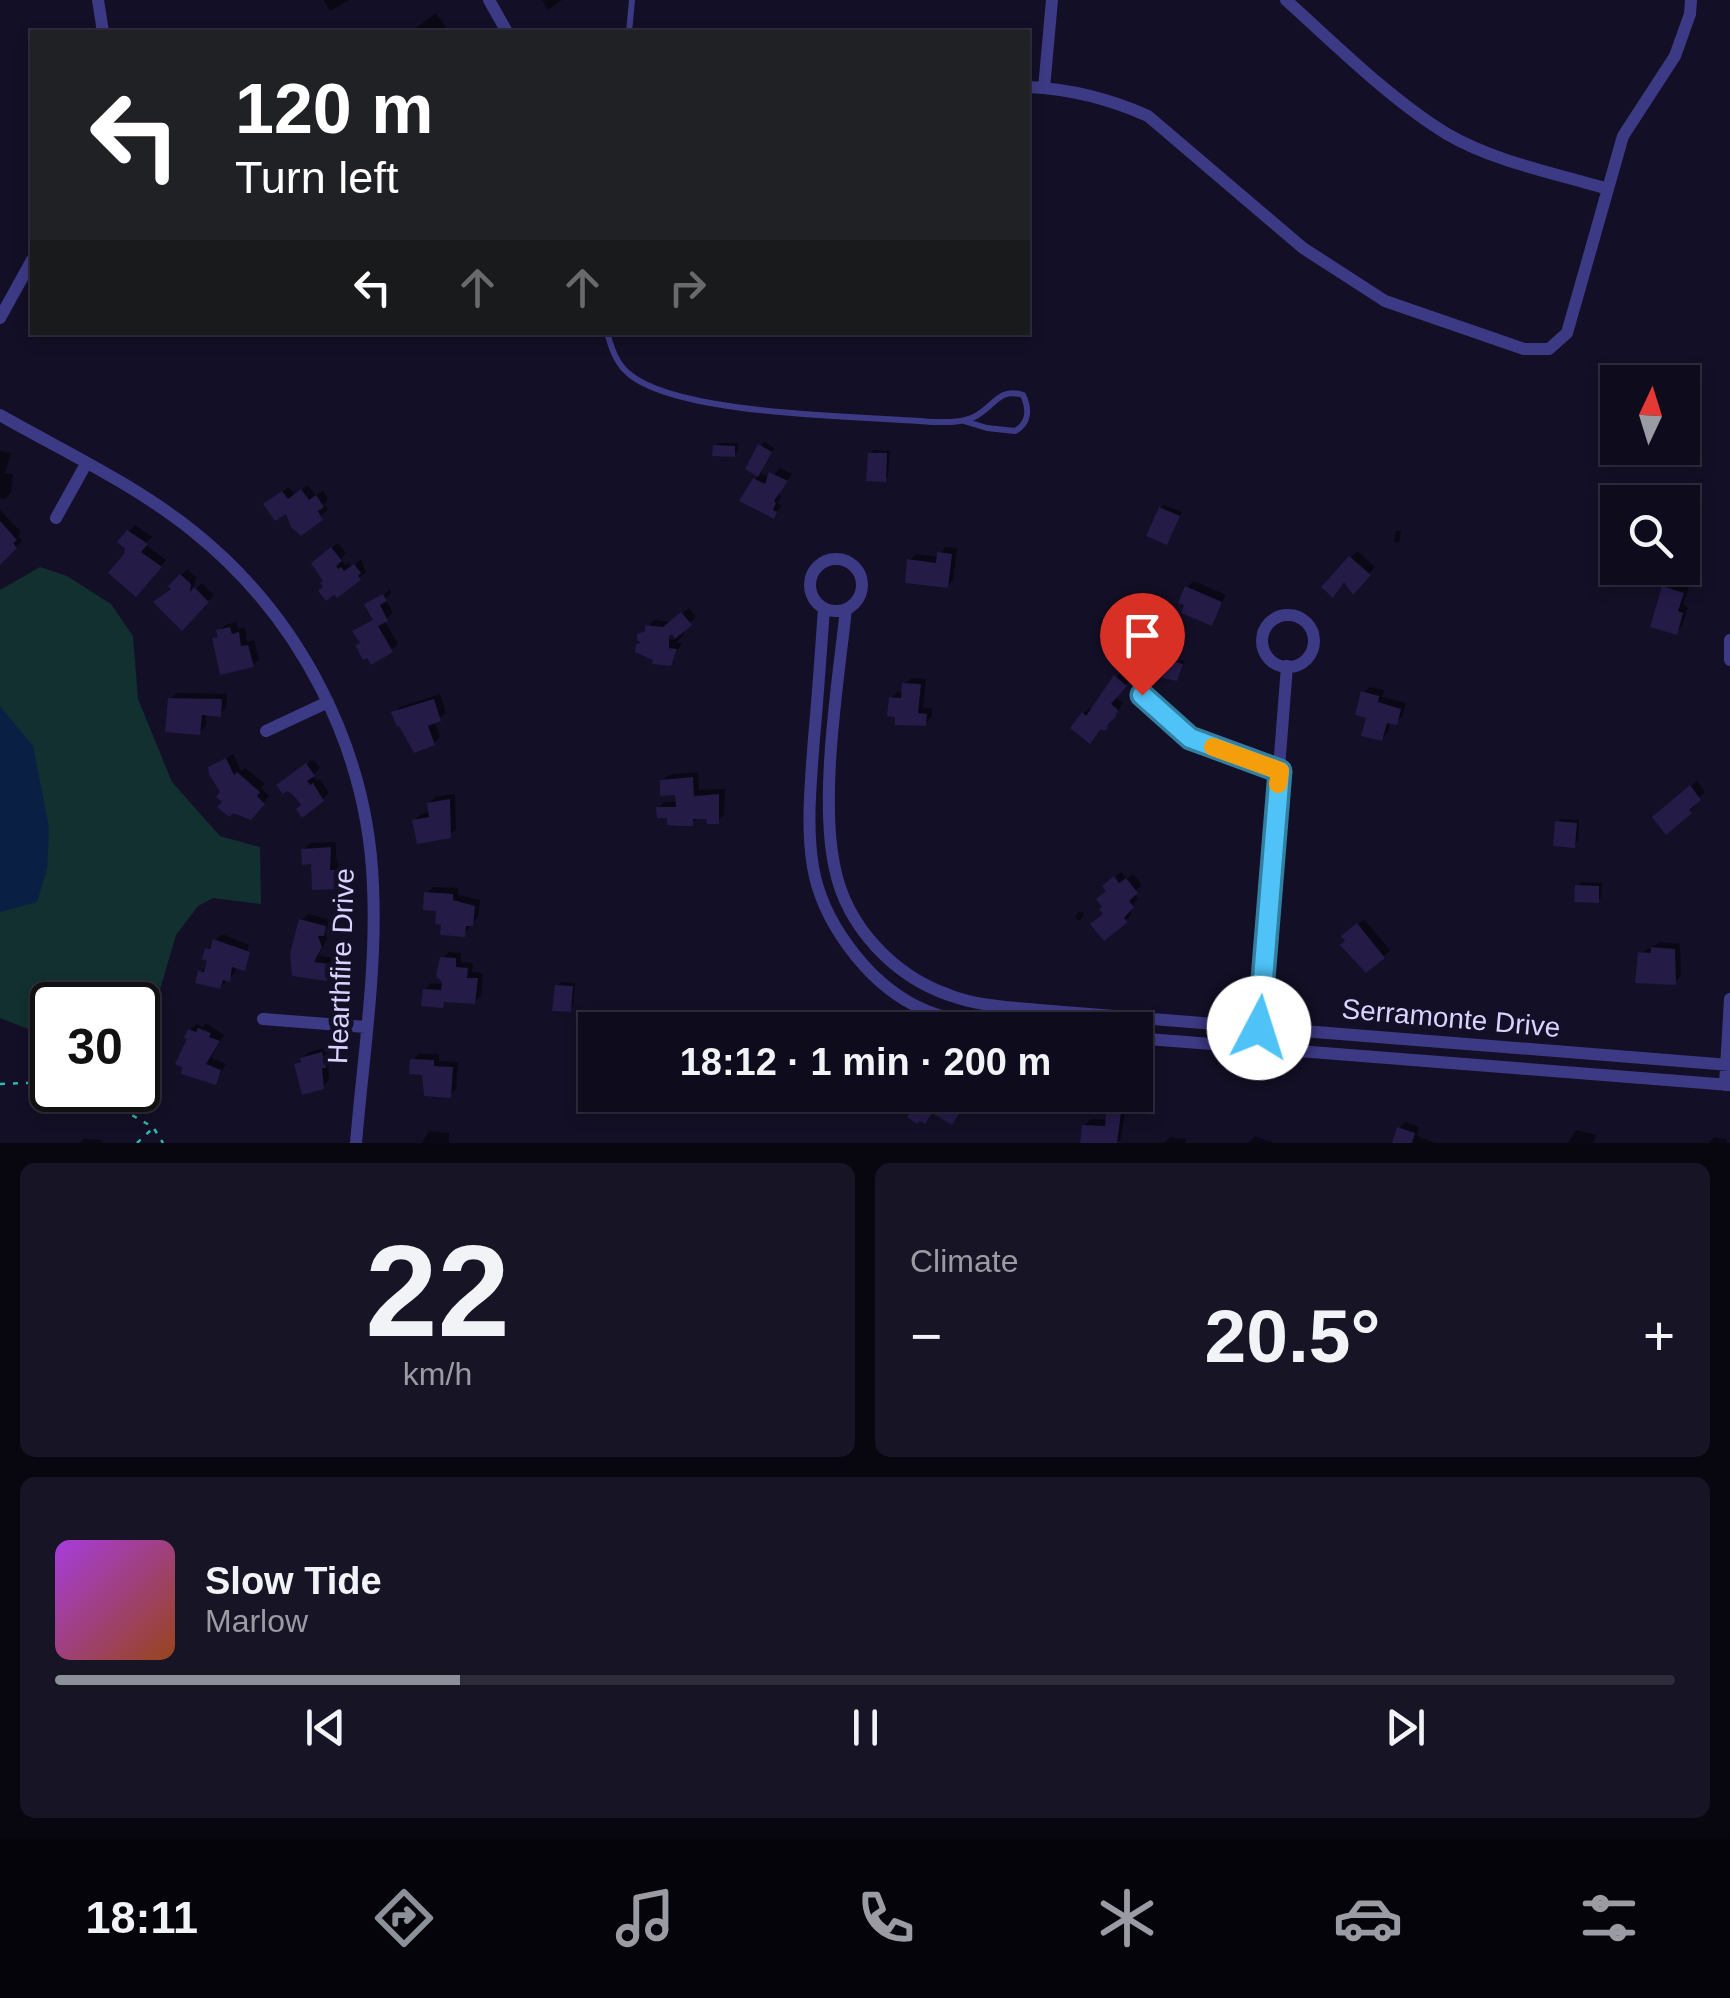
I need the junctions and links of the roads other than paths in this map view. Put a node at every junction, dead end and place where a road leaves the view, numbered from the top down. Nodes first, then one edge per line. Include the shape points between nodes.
1 (98, 0) edge
2 (489, 0) edge
3 (632, 0) edge
4 (1052, 0) edge
5 (1286, 0) edge
6 (1691, 0) edge
7 (103, 30) edge
8 (506, 30) edge
9 (629, 30) edge
10 (1030, 87) edge
11 (1044, 88) junction
12 (1608, 189) junction
13 (30, 264) edge
14 (0, 318) edge
15 (608, 335) edge
16 (0, 415) edge
17 (964, 420) junction
18 (86, 464) junction
19 (56, 518) dead end
20 (824, 608) junction
21 (846, 609) junction
22 (1730, 640) edge
23 (1730, 660) edge
24 (1287, 666) junction
25 (1142, 695) dead end
26 (328, 702) junction
27 (266, 731) dead end
28 (813, 750) junction
29 (833, 752) junction
30 (1280, 771) junction
31 (860, 925) junction
32 (842, 936) junction
33 (1730, 1000) edge
34 (1039, 1010) joint
35 (939, 1012) edge
36 (262, 1018) dead end
37 (366, 1027) junction
38 (1259, 1028) junction
39 (1153, 1039) edge
40 (1257, 1048) junction
41 (1728, 1065) edge
42 (1728, 1085) edge
43 (356, 1143) edge

1 - 7 street
2 - 8 street
3 - 9 lane
4 - 11 street
5 - 12 street via 1447,134
6 - 12 street via 1675,56 1623,136
10 - 11 street
11 - 12 street via 1087,94 1148,116 1304,248 1385,301 1524,349 1550,349 1566,332
13 - 14 street
15 - 17 lane via 634,378 705,403
16 - 18 street, Hearthfire Drive
17 - 17 lane via 1010,390 1024,395 1028,407 1015,430
18 - 19 street
18 - 26 street, Hearthfire Drive via 159,506 219,553 285,629
20 - 21 street
20 - 21 street, Serramonte Drive via 812,596 810,578 820,564 836,559 853,565 861,580 859,597
20 - 28 street, Serramonte Drive
21 - 29 street, Serramonte Drive
22 - 23 street
24 - 24 street via 1307,658 1314,642 1309,625 1286,615 1271,621 1262,643 1269,658
24 - 30 street
25 - 30 lane via 1190,738
26 - 27 street
26 - 37 street, Hearthfire Drive via 357,780 372,863
28 - 29 street
28 - 32 street, Serramonte Drive via 813,867
29 - 31 street, Serramonte Drive via 835,871
30 - 38 street
31 - 32 street
31 - 34 street, Serramonte Drive via 923,985 974,1003
32 - 35 street, Serramonte Drive via 883,982 913,1004
33 - 41 street
34 - 38 street, Serramonte Drive
36 - 37 street
37 - 43 street, Hearthfire Drive
38 - 40 street
38 - 41 street, Serramonte Drive
39 - 40 street, Serramonte Drive
40 - 42 street, Serramonte Drive
41 - 42 street

